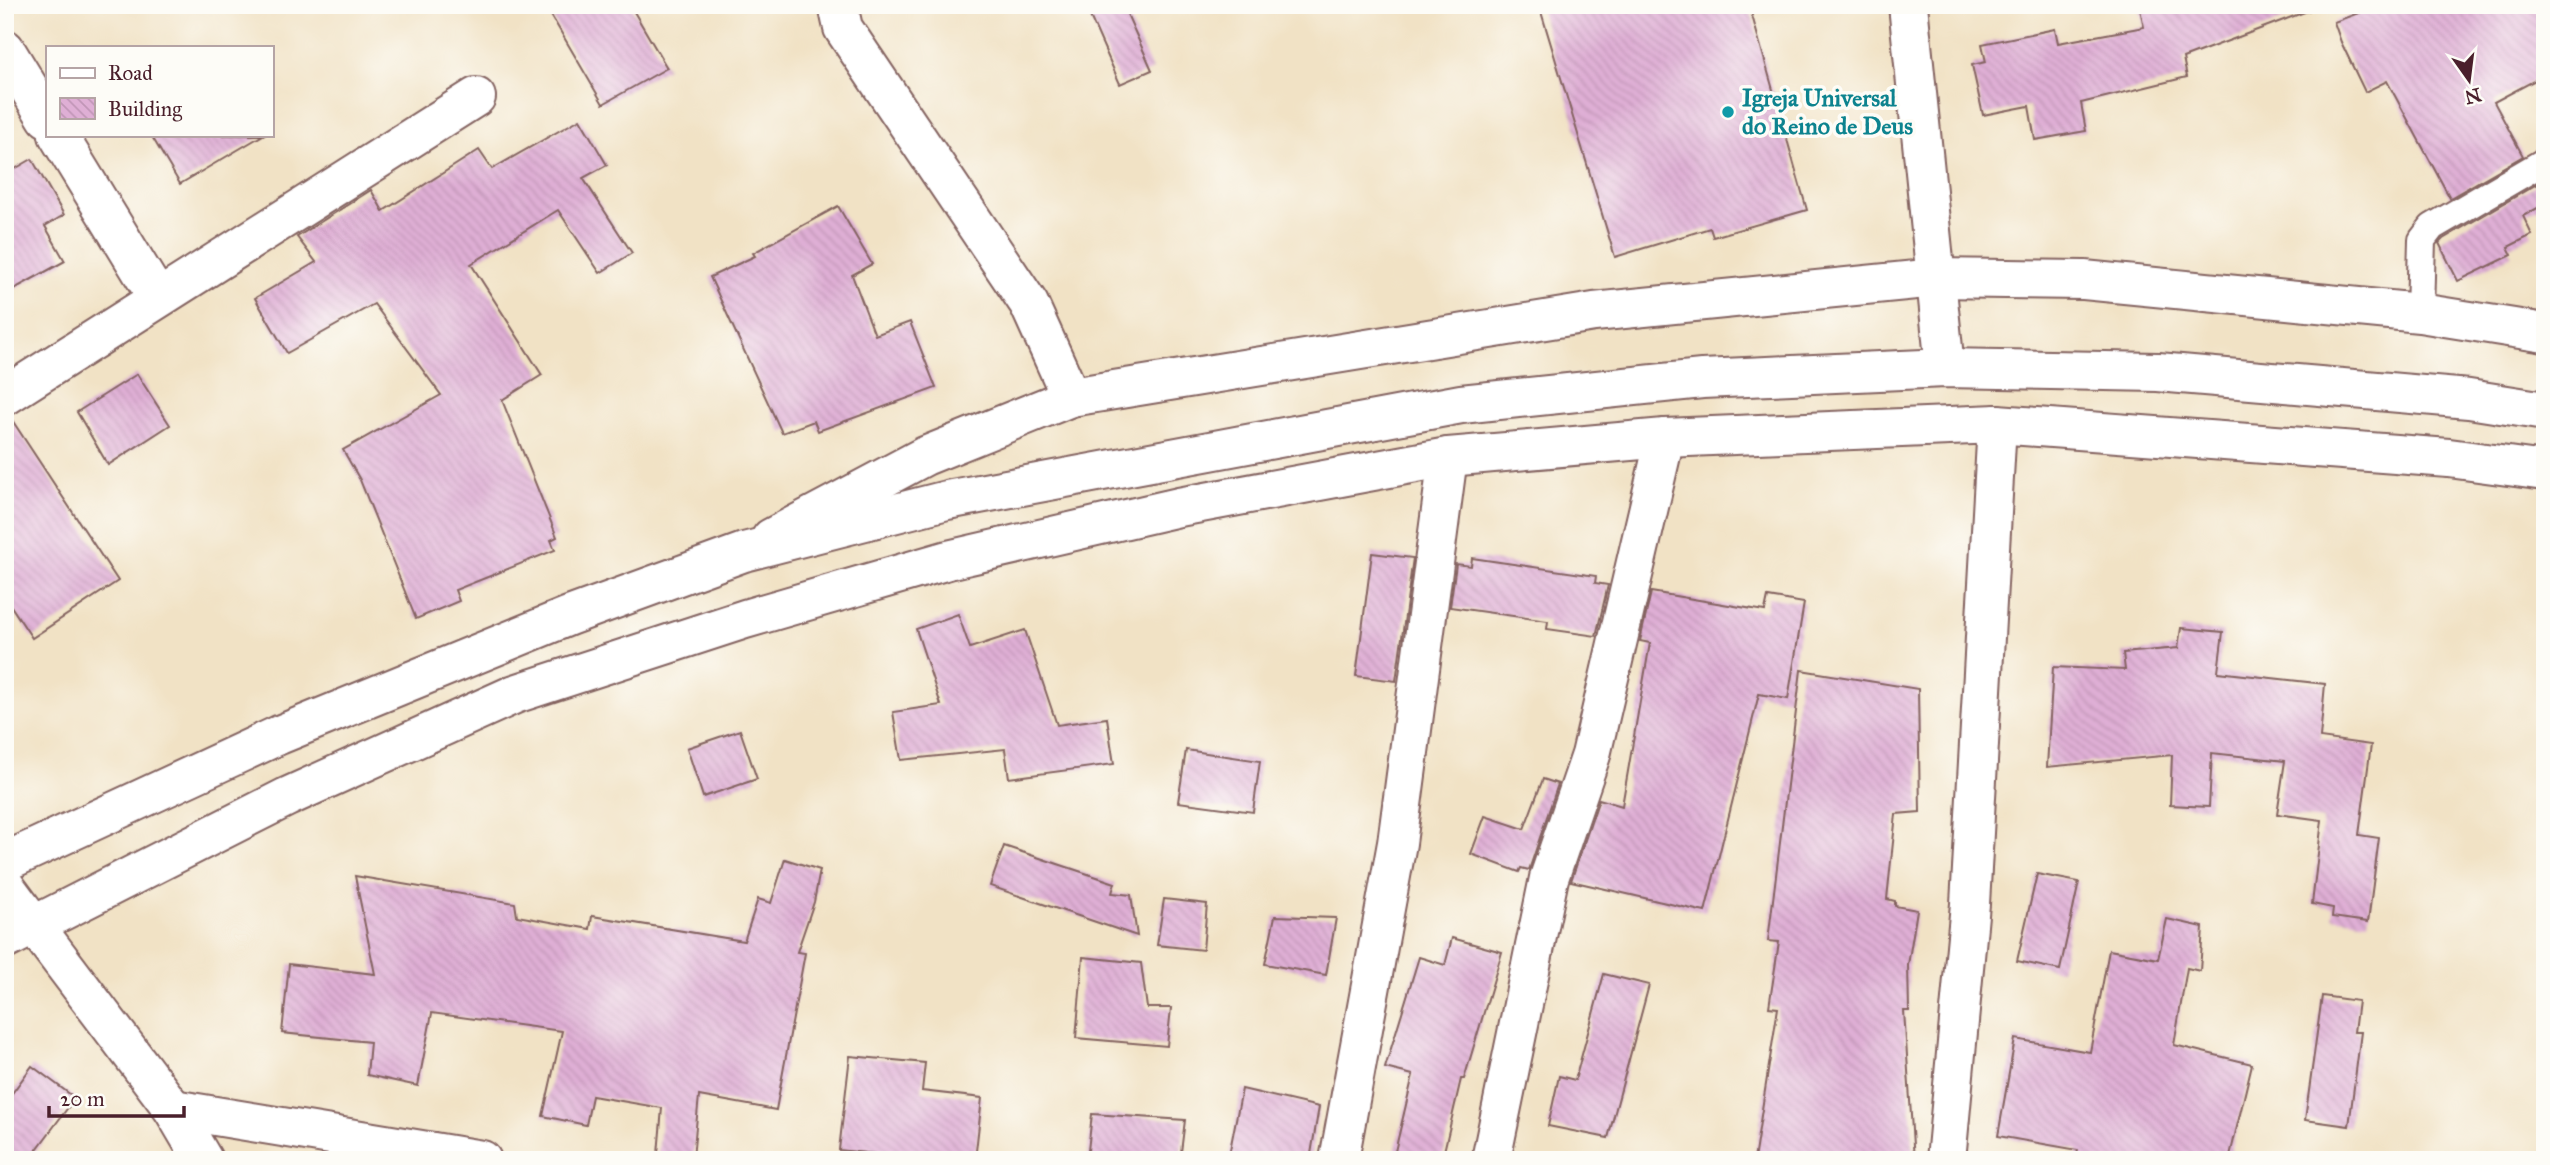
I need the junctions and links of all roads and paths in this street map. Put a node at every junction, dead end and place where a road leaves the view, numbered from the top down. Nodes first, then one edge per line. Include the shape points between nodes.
1 (838, 5) edge
2 (1908, 5) edge
3 (5, 49) edge
4 (476, 97) dead end
5 (46, 116) edge
6 (59, 136) edge
7 (2545, 160) edge
8 (1936, 278) junction
9 (157, 297) junction
10 (2420, 313) junction
11 (2545, 333) edge
12 (1945, 368) junction
13 (5, 396) edge
14 (1071, 397) junction
15 (2545, 411) edge
16 (1997, 424) junction
17 (1665, 438) junction
18 (1448, 457) junction
19 (2545, 471) edge
20 (744, 552) junction
21 (5, 862) edge
22 (5, 886) edge
23 (19, 932) edge
24 (173, 1109) junction
25 (204, 1160) edge
26 (482, 1160) edge
27 (1339, 1160) edge
28 (1491, 1160) edge
29 (1946, 1160) edge

1 - 14 street via 843,27 1029,304
2 - 8 street
3 - 5 street
4 - 9 street
6 - 9 street
7 - 10 lane via 2432,227 2422,240
8 - 10 street via 2084,279
8 - 12 street
8 - 14 street via 1594,312
9 - 13 street
10 - 11 street
12 - 15 street via 2158,372 2469,399
12 - 20 street via 1702,379 1461,404 947,499
14 - 20 street via 925,456
16 - 17 street
16 - 19 street via 2449,458
16 - 29 street via 1970,904
17 - 18 street
17 - 28 street via 1591,755 1549,878
18 - 23 street via 1179,507 948,560 745,619 515,694 287,797
18 - 27 street via 1397,843
20 - 21 street via 569,616 279,735
22 - 23 street
23 - 24 street
24 - 25 street
24 - 26 street

